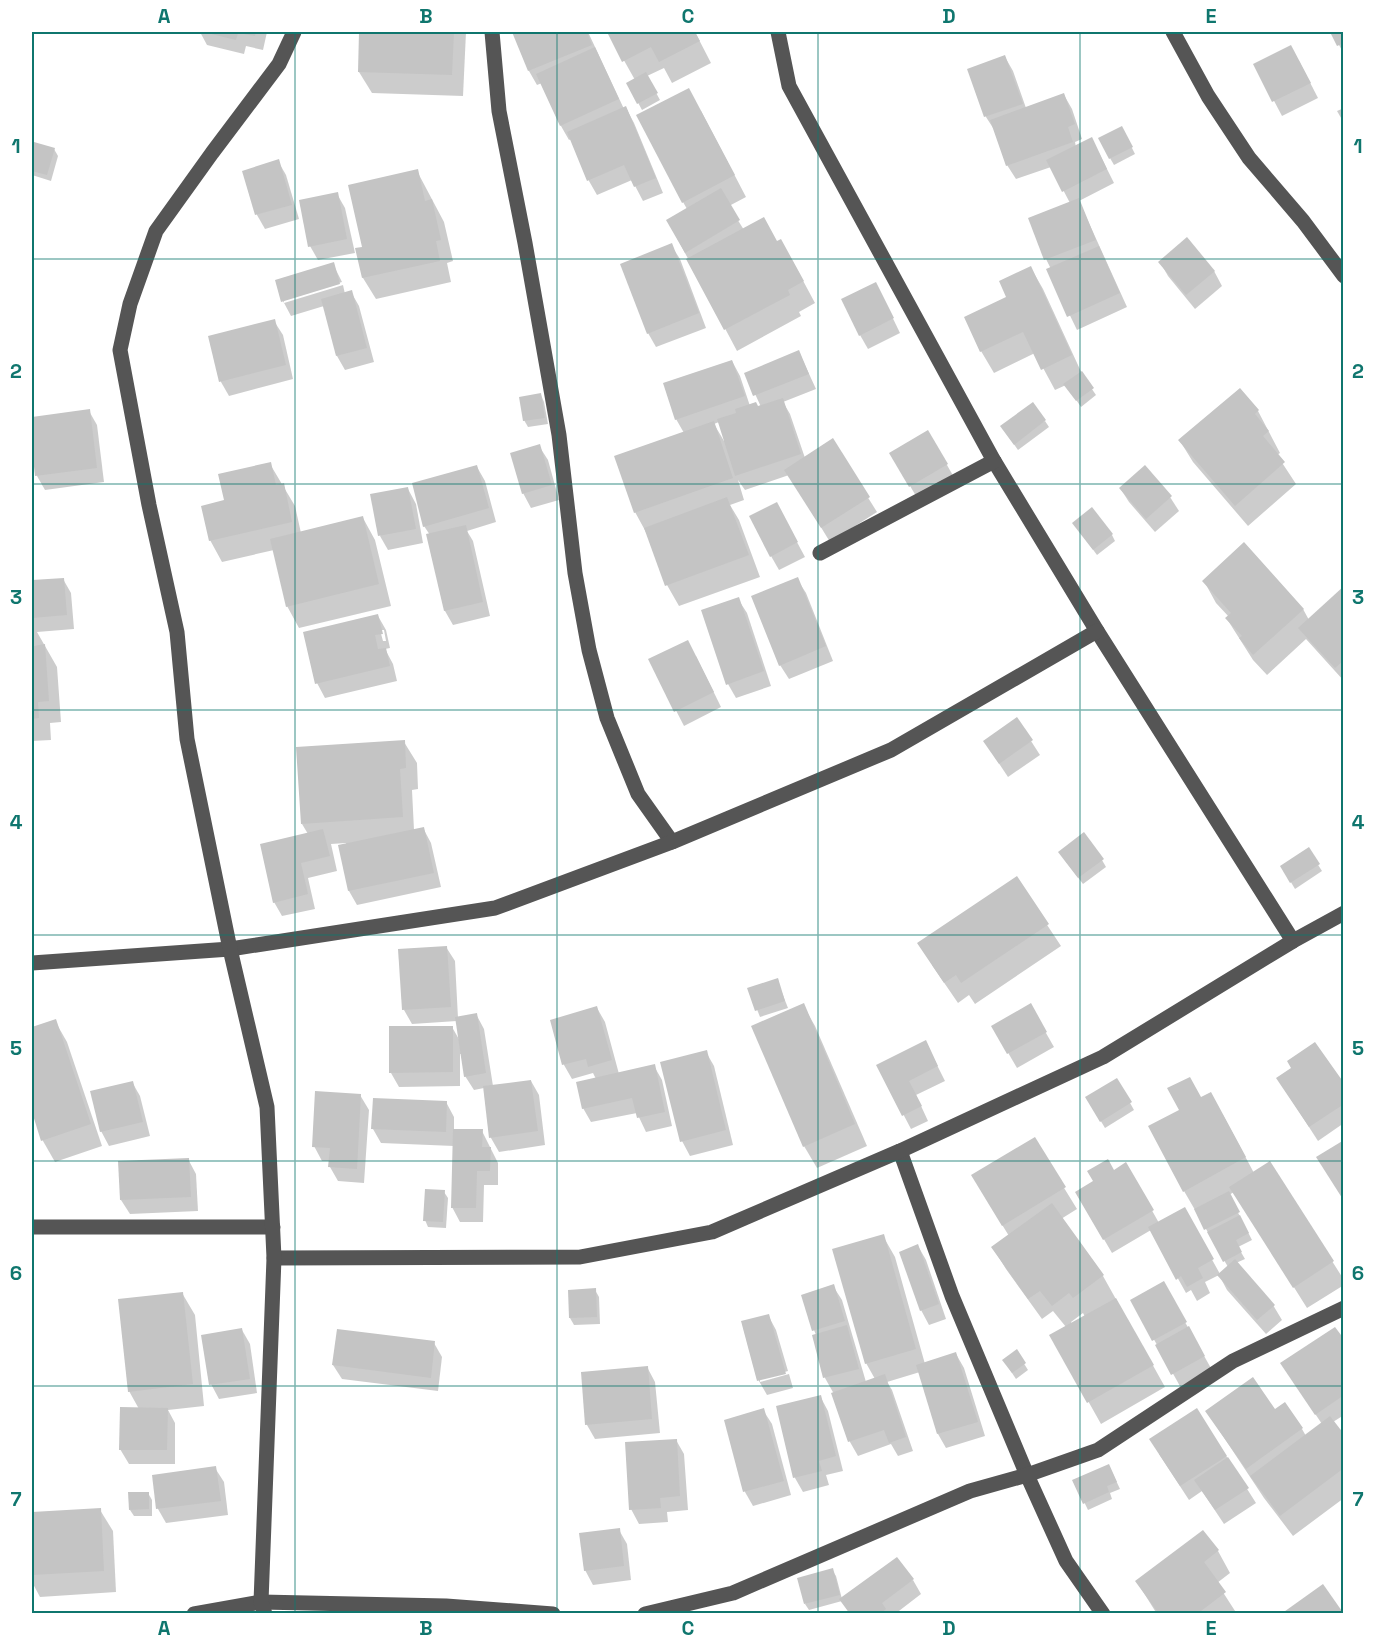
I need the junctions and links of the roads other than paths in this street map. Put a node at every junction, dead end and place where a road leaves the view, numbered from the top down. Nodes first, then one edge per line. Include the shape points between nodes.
1 (294, 32) edge
2 (492, 32) edge
3 (778, 32) edge
4 (1173, 32) edge
5 (1344, 276) edge
6 (994, 461) junction
7 (820, 553) dead end
8 (1097, 631) junction
9 (672, 842) junction
10 (1344, 913) edge
11 (1293, 941) junction
12 (230, 949) junction
13 (32, 963) edge
14 (900, 1151) junction
15 (32, 1227) edge
16 (273, 1227) junction
17 (274, 1258) junction
18 (1344, 1308) edge
19 (1027, 1475) junction
20 (263, 1608) edge
21 (194, 1614) edge
22 (553, 1614) edge
23 (645, 1614) edge
24 (1103, 1614) edge

1 - 12 street via 279,64 156,231 130,304 120,350 177,632 187,739
2 - 9 street via 499,111 559,435 575,573 590,650 607,718 638,794
3 - 6 street via 789,86
4 - 5 street via 1208,96 1249,158
6 - 7 street
6 - 8 street
8 - 9 street via 891,750
8 - 11 street
9 - 12 street via 495,908
10 - 11 street
11 - 14 street via 1103,1057
12 - 13 street
12 - 16 street via 267,1107
14 - 17 street via 712,1232 580,1257
14 - 19 street via 952,1296
15 - 16 street
16 - 17 street
17 - 20 street
18 - 19 street via 1233,1361 1098,1450
19 - 23 street via 970,1491 733,1593
19 - 24 street via 1066,1561
20 - 21 street
20 - 22 street via 446,1606

